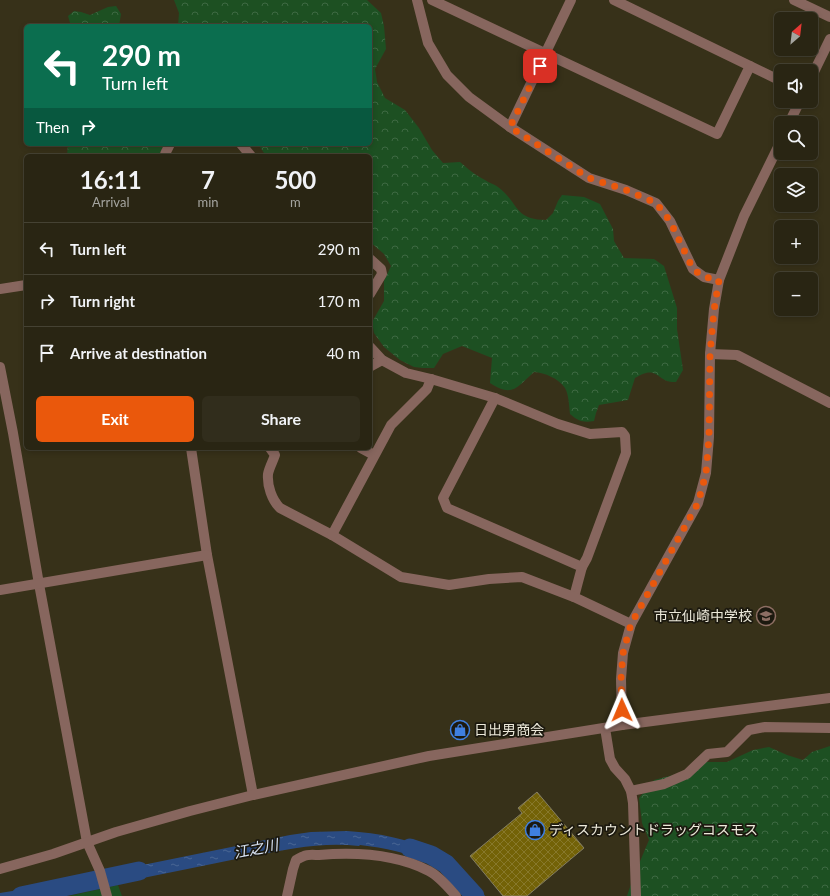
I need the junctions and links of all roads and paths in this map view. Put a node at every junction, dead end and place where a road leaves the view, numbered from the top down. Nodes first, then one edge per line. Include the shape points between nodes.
1 (417, 0) edge
2 (432, 0) edge
3 (571, 0) edge
4 (614, 0) edge
5 (794, 0) edge
6 (830, 17) edge
7 (830, 39) edge
8 (546, 54) junction
9 (818, 64) edge
10 (750, 66) junction
11 (774, 78) edge
12 (510, 127) junction
13 (243, 146) edge
14 (249, 154) edge
15 (774, 155) edge
16 (372, 261) edge
17 (719, 280) junction
18 (24, 285) edge
19 (0, 289) edge
20 (372, 291) edge
21 (372, 349) edge
22 (710, 354) junction
23 (382, 360) junction
24 (372, 365) edge
25 (0, 367) edge
26 (431, 379) junction
27 (495, 398) junction
28 (830, 403) edge
29 (191, 450) edge
30 (271, 450) edge
31 (365, 450) edge
32 (374, 455) junction
33 (332, 535) junction
34 (207, 555) junction
35 (582, 567) junction
36 (39, 584) junction
37 (0, 590) edge
38 (574, 597) junction
39 (631, 624) junction
40 (830, 698) edge
41 (622, 726) junction
42 (605, 728) junction
43 (830, 728) edge
44 (631, 791) junction
45 (253, 795) junction
46 (87, 842) junction
47 (0, 869) edge
48 (105, 892) edge
49 (287, 896) edge
50 (456, 896) edge
51 (636, 896) edge

1 - 12 street via 428,43 446,76
2 - 8 street
3 - 8 street
4 - 10 street
5 - 6 street
7 - 9 street
8 - 10 street via 717,134
8 - 12 street
10 - 11 street
12 - 17 street via 589,178 656,203 670,221 693,269 704,277
13 - 14 street
15 - 17 street via 744,216
16 - 20 street via 381,269 382,274
17 - 22 street
18 - 19 street
21 - 23 street
22 - 28 street via 737,355
22 - 39 street via 709,437 706,473 698,503
23 - 24 street
23 - 26 street via 406,373
25 - 36 street via 14,433
26 - 27 street
26 - 32 street via 427,389 391,425
27 - 35 street via 444,498 447,508
27 - 35 street via 590,434 622,432 625,436 626,454
29 - 34 street
30 - 33 street via 275,455 268,474 275,503
31 - 32 street
32 - 33 street
33 - 38 street via 401,577 448,585 522,577
34 - 36 street
34 - 45 street
35 - 38 street
36 - 37 street
36 - 46 street
38 - 39 street
39 - 41 street via 623,653
40 - 41 street
41 - 42 street
42 - 44 street via 610,759
42 - 45 street via 430,756
43 - 44 street via 765,727 749,730 728,752 708,754 687,774 664,784
44 - 51 street
45 - 46 street
46 - 47 street
46 - 48 street via 100,871
49 - 50 street via 296,860 304,856 337,853 389,858 409,863 430,871

